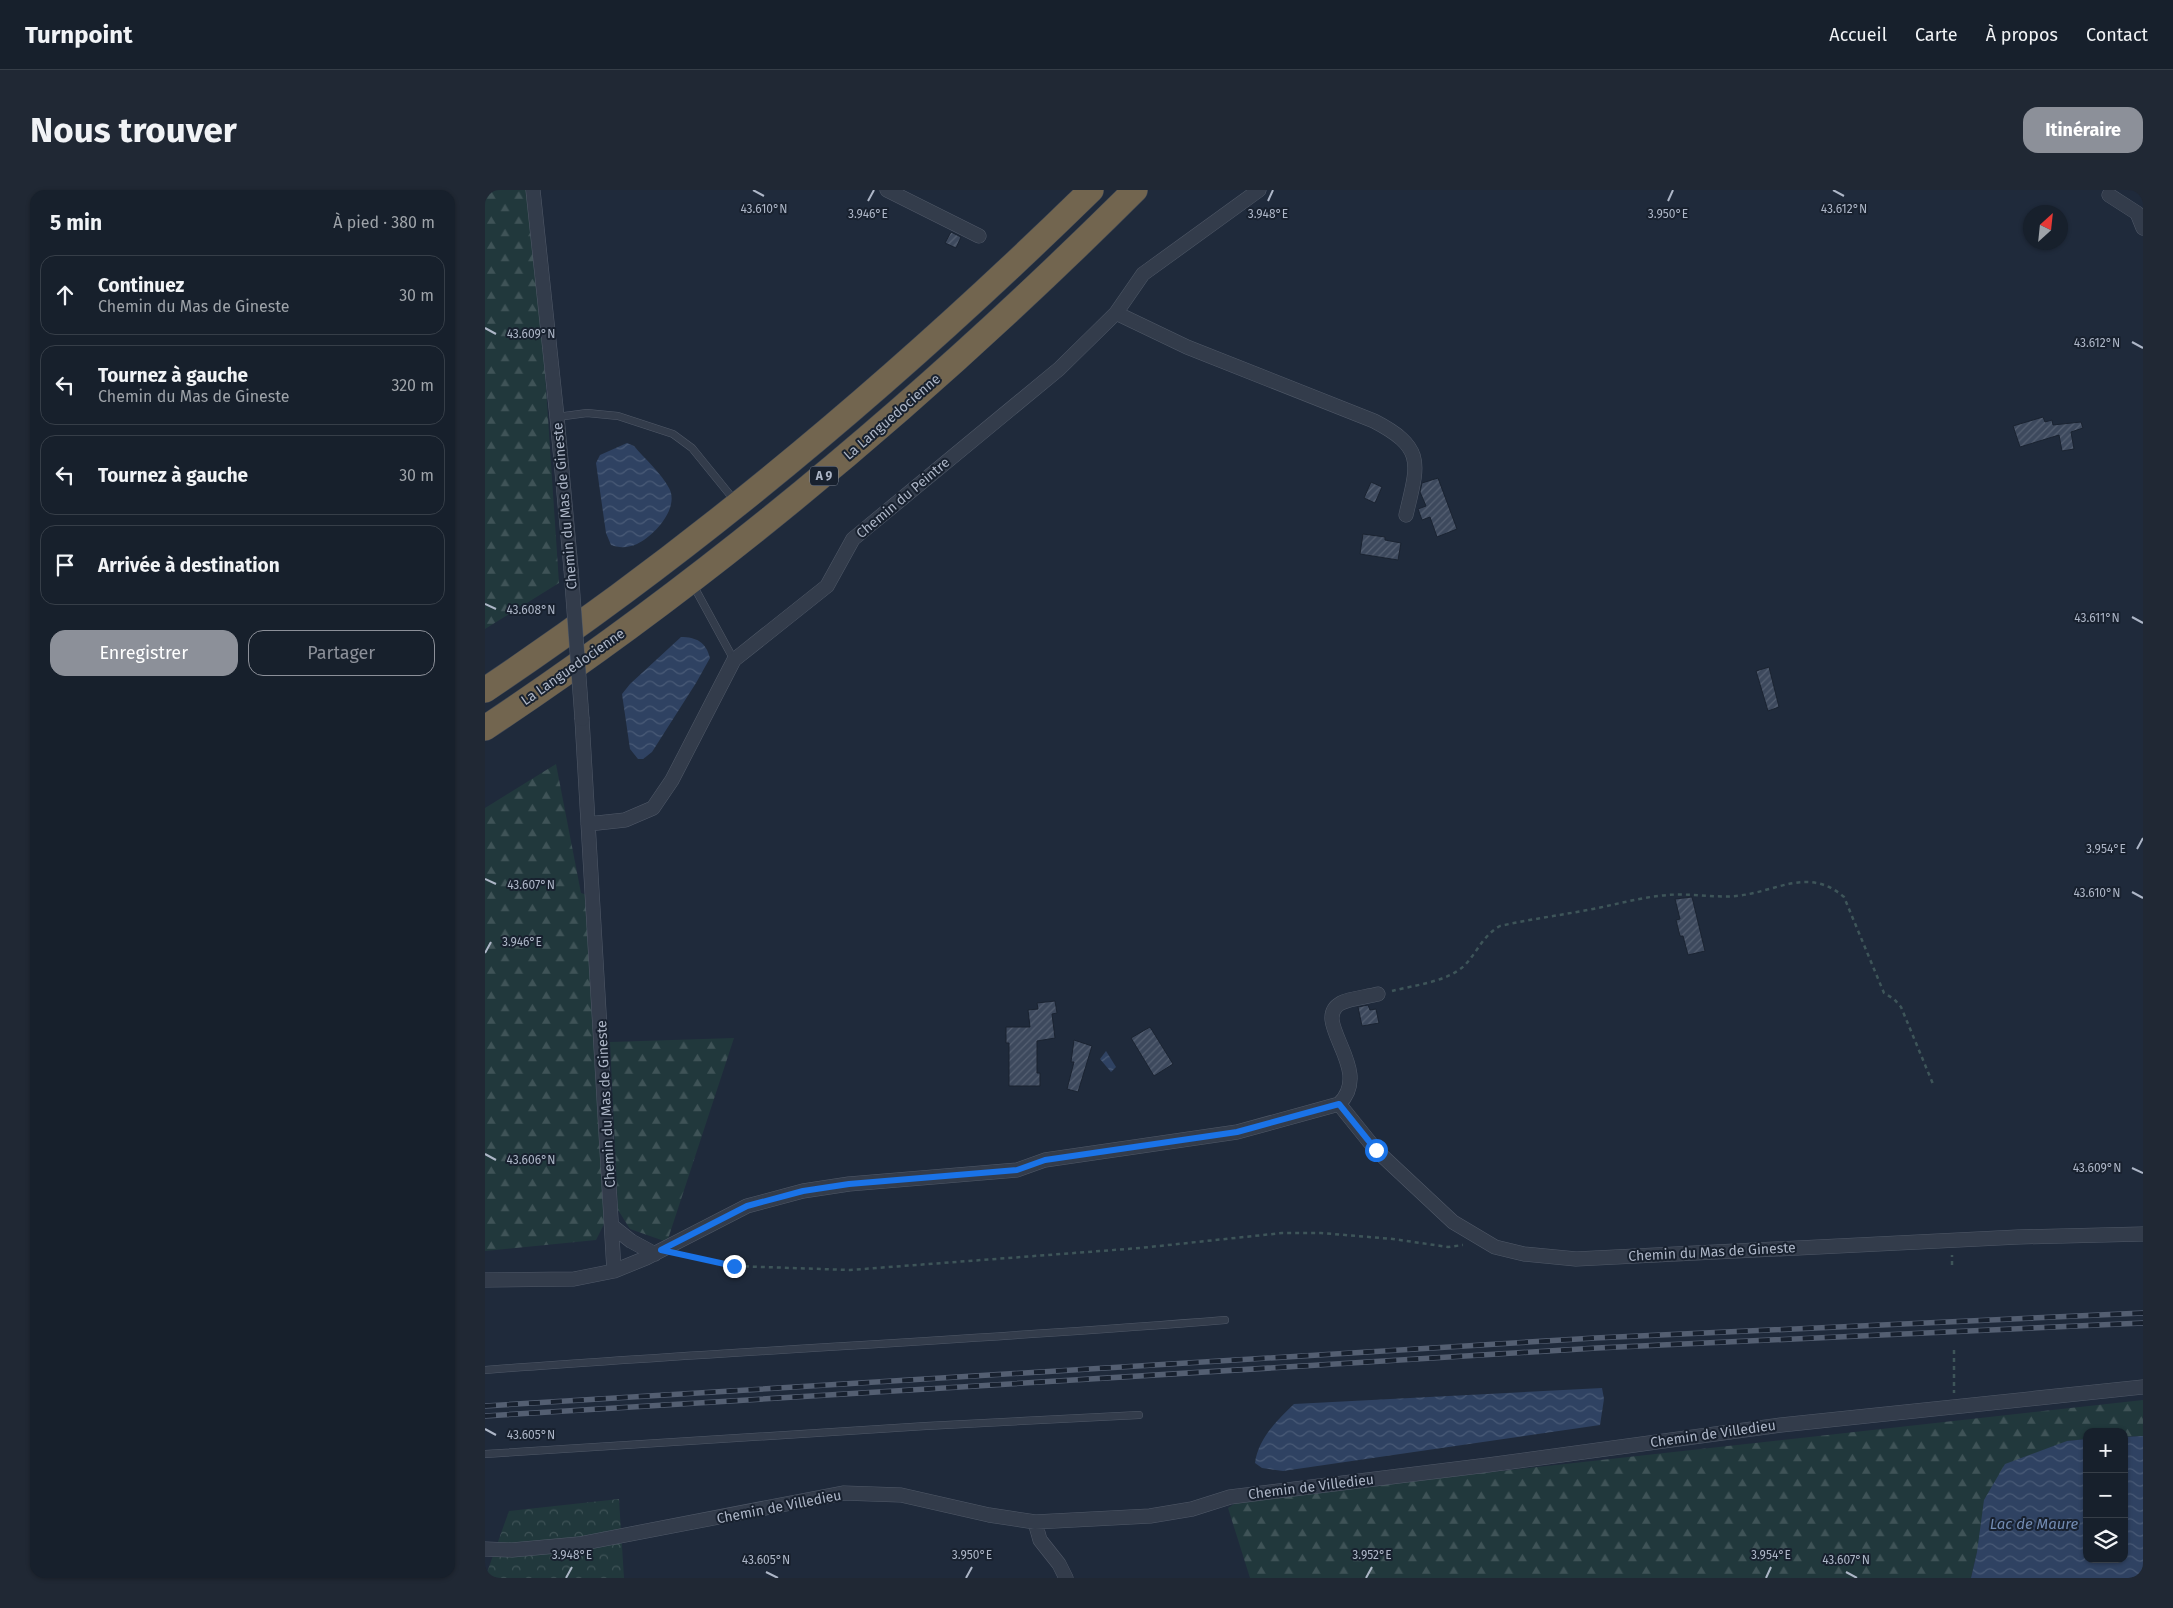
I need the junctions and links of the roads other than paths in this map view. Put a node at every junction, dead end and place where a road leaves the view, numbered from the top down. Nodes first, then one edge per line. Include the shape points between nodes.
1 (533, 190) edge
2 (887, 190) edge
3 (1091, 190) edge
4 (1135, 190) edge
5 (1259, 190) edge
6 (2109, 195) dead end
7 (2143, 228) edge
8 (979, 236) dead end
9 (1116, 313) junction
10 (557, 417) junction
11 (738, 505) junction
12 (1406, 515) dead end
13 (691, 581) junction
14 (734, 660) junction
15 (485, 690) edge
16 (485, 728) edge
17 (587, 824) junction
18 (1378, 994) road end
19 (1339, 1104) junction
20 (612, 1226) junction
21 (2143, 1234) edge
22 (658, 1252) junction
23 (614, 1271) junction
24 (487, 1277) edge
25 (1225, 1320) dead end
26 (485, 1370) edge
27 (2143, 1387) edge
28 (1139, 1416) dead end
29 (485, 1454) edge
30 (1035, 1522) junction
31 (485, 1549) edge
32 (1066, 1578) edge

1 - 10 street, Chemin du Mas de Gineste
2 - 8 street
3 - 11 highway, A 9 via 895,373
4 - 13 highway, La Languedocienne / A 9 via 1013,309 935,379 794,501
5 - 9 street, Chemin du Peintre via 1143,274
6 - 7 street via 2137,213
9 - 12 street via 1187,347 1397,433 1415,457 1415,476
9 - 14 street, Chemin du Peintre via 1059,369 853,539 827,586
10 - 11 lane via 587,413 618,416 673,434 692,448
10 - 17 street, Chemin du Mas de Gineste, bridge via 571,569
11 - 15 highway, A 9 via 624,592
13 - 14 lane
13 - 16 highway, La Languedocienne / A 9
14 - 17 street, Chemin du Peintre via 672,780 653,808 625,820
17 - 20 street, Chemin du Mas de Gineste
18 - 19 street via 1341,1003 1333,1009 1331,1020 1352,1082 1347,1097
19 - 21 street, Chemin du Mas de Gineste via 1376,1150 1453,1222 1495,1247 1517,1252 1576,1259 2018,1237
19 - 22 street via 1237,1132 1045,1160 1017,1170 803,1191 747,1206
20 - 22 street via 631,1241
20 - 23 street, Chemin du Mas de Gineste
22 - 23 street
23 - 24 street via 574,1279
25 - 26 lane
27 - 30 street, Chemin de Villedieu via 1781,1425 1230,1497 1150,1516
28 - 29 lane
30 - 31 street, Chemin de Villedieu via 901,1495 843,1493 579,1544
30 - 32 street via 1041,1540

